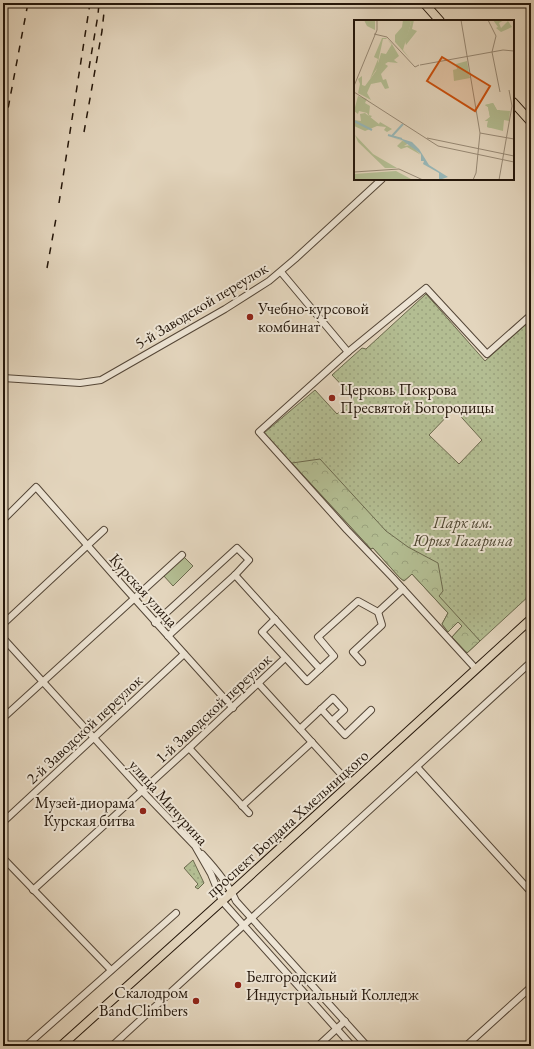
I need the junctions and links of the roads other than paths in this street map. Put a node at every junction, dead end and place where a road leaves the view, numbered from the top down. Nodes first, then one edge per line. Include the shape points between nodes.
1 (424, 3) edge
2 (439, 20) edge
3 (514, 103) edge
4 (531, 122) edge
5 (381, 180) edge
6 (281, 272) junction
7 (531, 315) edge
8 (348, 352) junction
9 (3, 378) edge
10 (3, 520) edge
11 (104, 530) dead end
12 (88, 546) junction
13 (182, 555) dead end
14 (235, 575) junction
15 (403, 589) junction
16 (134, 598) junction
17 (378, 612) junction
18 (275, 619) junction
19 (531, 619) edge
20 (155, 622) junction
21 (3, 624) edge
22 (168, 636) junction
23 (3, 638) edge
24 (184, 654) junction
25 (285, 658) junction
26 (362, 662) dead end
27 (531, 662) edge
28 (320, 669) junction
29 (476, 669) junction
30 (44, 682) junction
31 (258, 683) junction
32 (233, 708) junction
33 (321, 709) junction
34 (371, 710) dead end
35 (3, 718) edge
36 (332, 721) junction
37 (300, 729) junction
38 (93, 737) junction
39 (312, 742) junction
40 (189, 748) junction
41 (417, 767) junction
42 (350, 784) junction
43 (142, 791) junction
44 (242, 806) junction
45 (249, 813) dead end
46 (3, 822) edge
47 (195, 846) junction
48 (3, 858) edge
49 (33, 890) junction
50 (232, 892) junction
51 (531, 892) edge
52 (222, 901) junction
53 (176, 913) dead end
54 (251, 919) junction
55 (244, 926) junction
56 (111, 970) junction
57 (531, 987) edge
58 (345, 1021) junction
59 (336, 1029) junction
60 (26, 1046) edge
61 (61, 1046) edge
62 (112, 1046) edge
63 (318, 1046) edge
64 (352, 1046) edge
65 (367, 1046) edge
66 (466, 1046) edge

1 - 2 main road
3 - 4 main road
5 - 6 street, 5-й Заводской переулок
6 - 8 street
6 - 9 street, 5-й Заводской переулок via 225,309 101,380 80,383
7 - 8 street via 487,354 426,288
8 - 15 street via 259,432
10 - 12 street, Курская улица via 36,487
11 - 12 street
12 - 16 street, Курская улица
12 - 21 street
13 - 16 street
14 - 18 street
14 - 20 street via 249,560 237,548
14 - 22 street
15 - 17 street
15 - 29 street
16 - 20 street, Курская улица
16 - 30 street
17 - 26 street via 382,626 353,652
17 - 28 street via 358,601 318,637 334,656
18 - 25 street via 262,632
18 - 28 street
19 - 29 main road, проспект Богдана Хмельницкого
20 - 22 street, Курская улица
22 - 24 street, Курская улица
23 - 30 street, улица Мичурина
24 - 32 street, Курская улица
24 - 38 street, 2-й Заводской переулок
25 - 28 street via 307,681
25 - 31 street, 1-й Заводской переулок
27 - 41 street
29 - 42 main road, проспект Богдана Хмельницкого
30 - 35 street
30 - 38 street, улица Мичурина
31 - 32 street, 1-й Заводской переулок
31 - 37 street
32 - 40 street, 1-й Заводской переулок
33 - 36 street
33 - 36 street via 333,698 344,710
33 - 37 street
34 - 36 street via 345,735
37 - 39 street
38 - 43 street, улица Мичурина
38 - 46 street, 2-й Заводской переулок
39 - 42 street
39 - 44 street
40 - 43 street, 1-й Заводской переулок
40 - 44 street
41 - 51 street
41 - 54 street
42 - 50 main road, проспект Богдана Хмельницкого
43 - 47 street, улица Мичурина
43 - 49 street, 1-й Заводской переулок
44 - 45 street
47 - 50 street
47 - 52 street, улица Мичурина via 211,874
48 - 49 street
49 - 56 street
50 - 52 main road, проспект Богдана Хмельницкого
50 - 54 street
52 - 55 street, улица Мичурина
52 - 61 main road, проспект Богдана Хмельницкого
53 - 56 street
54 - 55 street
54 - 58 street
55 - 59 street, улица Мичурина
55 - 62 street
56 - 60 street
57 - 66 street
58 - 59 street
58 - 65 street
59 - 63 street
59 - 64 street, улица Мичурина

